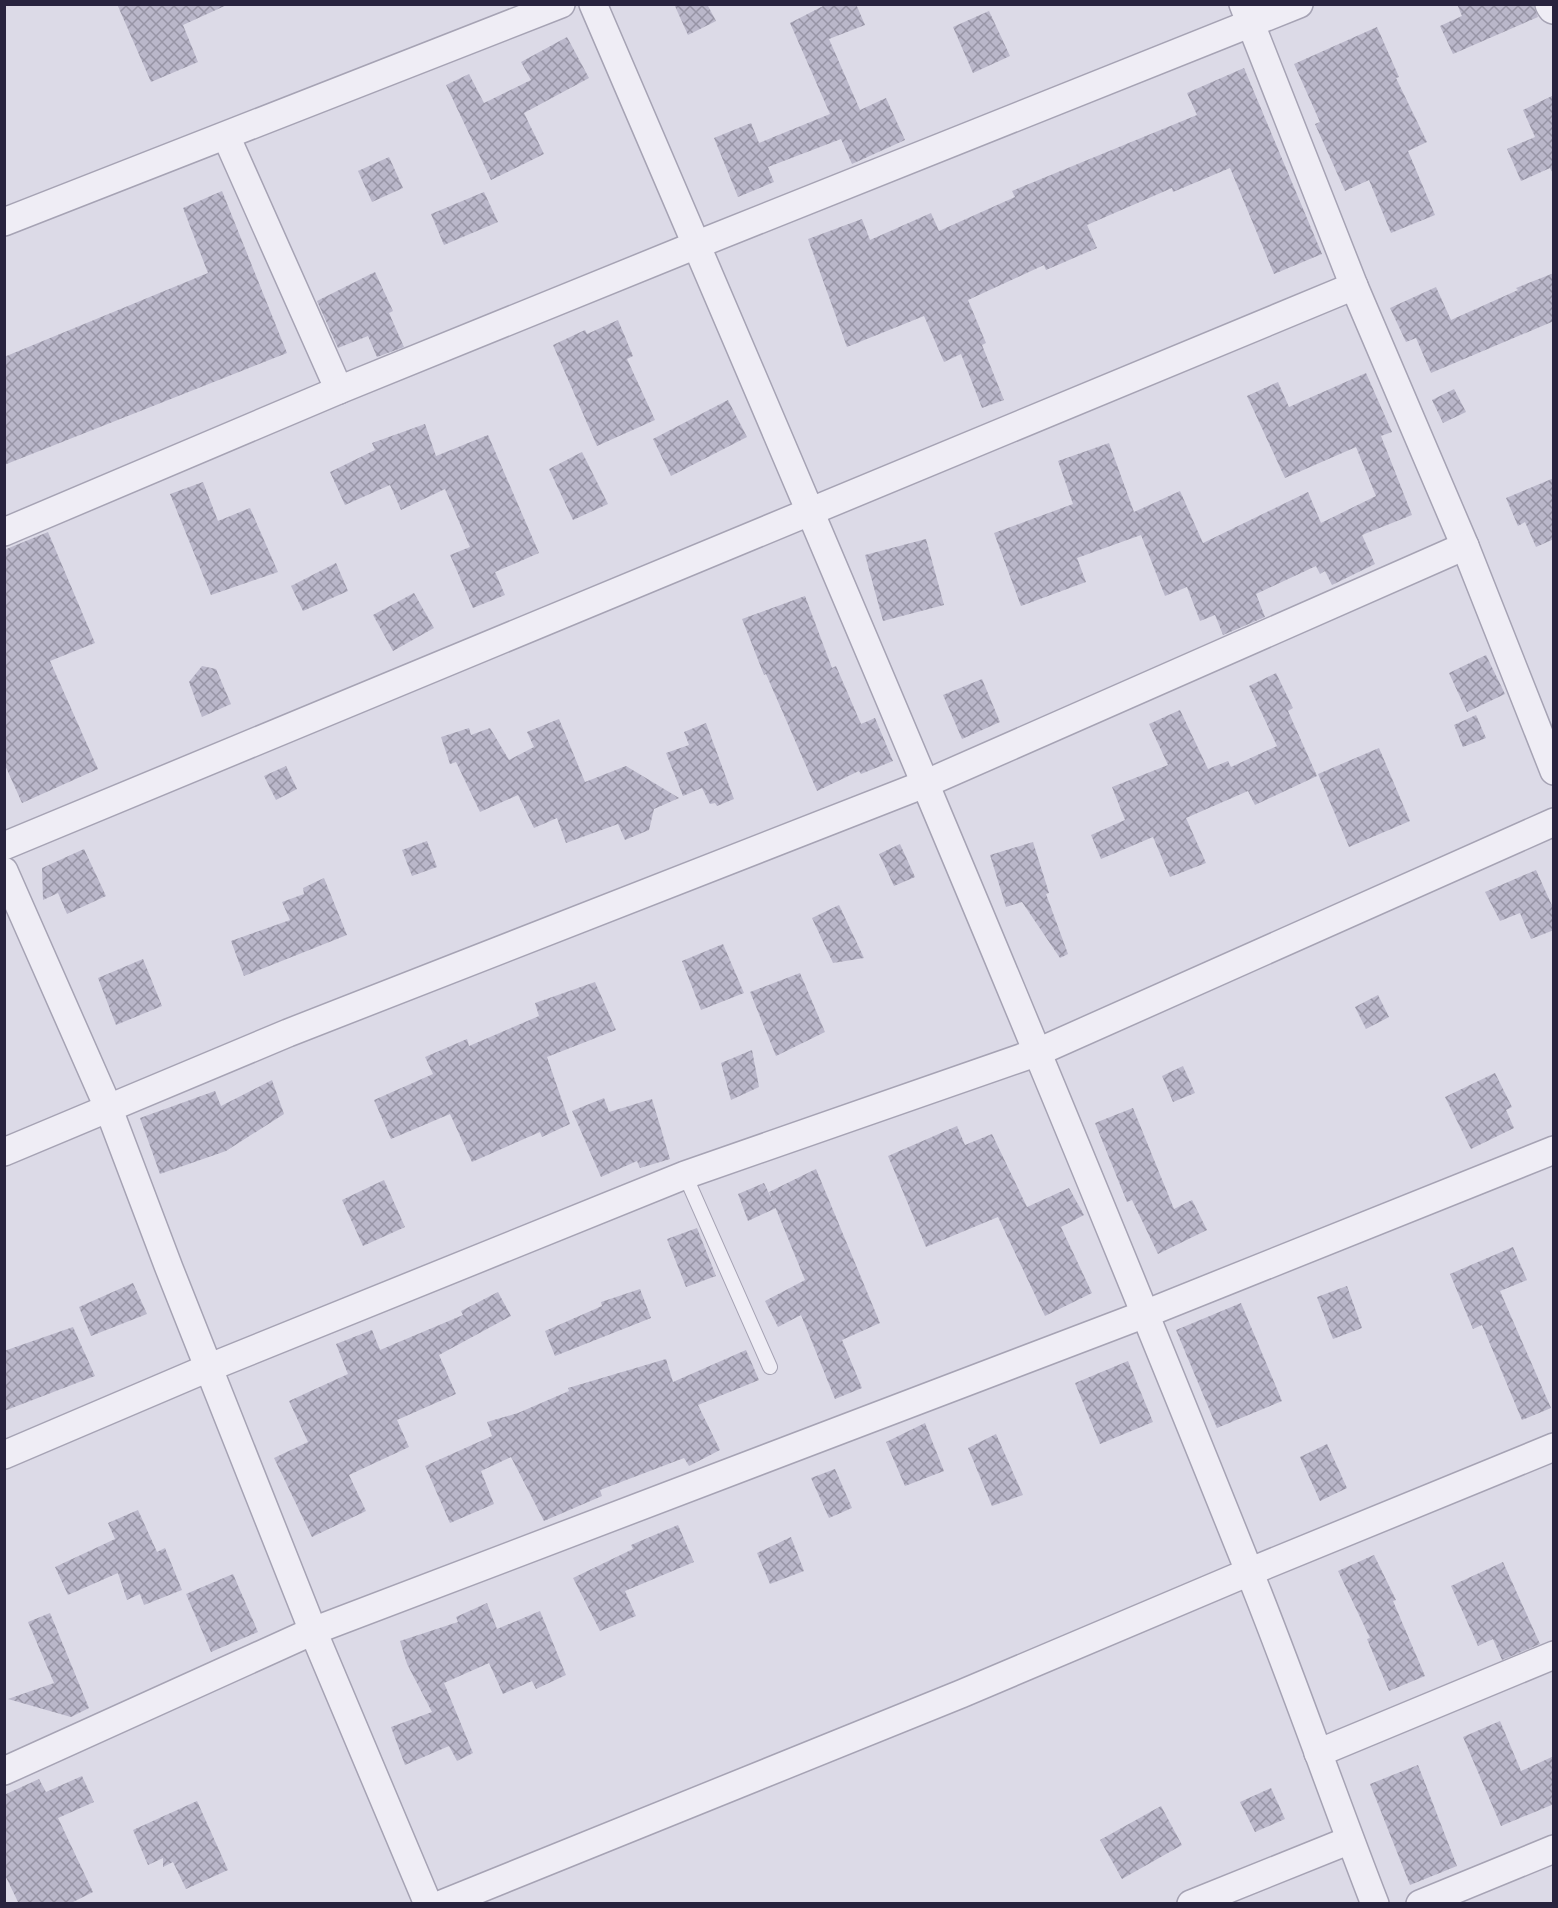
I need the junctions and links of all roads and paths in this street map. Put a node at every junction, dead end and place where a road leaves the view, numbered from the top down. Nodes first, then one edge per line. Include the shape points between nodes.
1 (561, 4) edge
2 (593, 4) edge
3 (1299, 4) edge
4 (1247, 14) edge
5 (226, 136) junction
6 (4, 222) edge
7 (696, 244) junction
8 (1354, 286) junction
9 (339, 390) junction
10 (811, 510) junction
11 (4, 532) edge
12 (1465, 546) junction
13 (1554, 771) edge
14 (927, 783) junction
15 (1554, 822) edge
16 (4, 846) edge
17 (4, 871) edge
18 (1038, 1052) junction
19 (108, 1107) junction
20 (1554, 1150) edge
21 (4, 1152) edge
22 (685, 1176) junction
23 (1145, 1314) junction
24 (208, 1368) junction
25 (770, 1368) dead end
26 (1554, 1447) edge
27 (4, 1455) edge
28 (1250, 1572) junction
29 (313, 1631) junction
30 (1554, 1655) edge
31 (1318, 1753) junction
32 (4, 1771) edge
33 (1350, 1840) junction
34 (1554, 1848) edge
35 (428, 1904) edge
36 (442, 1904) edge
37 (1191, 1904) edge
38 (1375, 1904) edge
39 (1420, 1904) edge

1 - 5 street
2 - 7 street
3 - 4 street
4 - 7 street
4 - 8 street
5 - 6 street
5 - 9 street
7 - 9 street
7 - 10 street
8 - 10 street
8 - 12 street
9 - 11 street
10 - 14 street
10 - 16 street
12 - 13 street
12 - 14 street
14 - 18 street
14 - 19 street via 299,1028
15 - 18 street
17 - 19 street
18 - 22 street
18 - 23 street
19 - 21 street
19 - 24 street
20 - 23 street
22 - 24 street
22 - 25 lane
23 - 28 street
23 - 29 street
24 - 27 street
24 - 29 street
26 - 28 street
28 - 31 street
28 - 36 street via 961,1694
29 - 32 street
29 - 35 street
30 - 31 street
31 - 33 street
33 - 37 street
33 - 38 street
34 - 39 street

